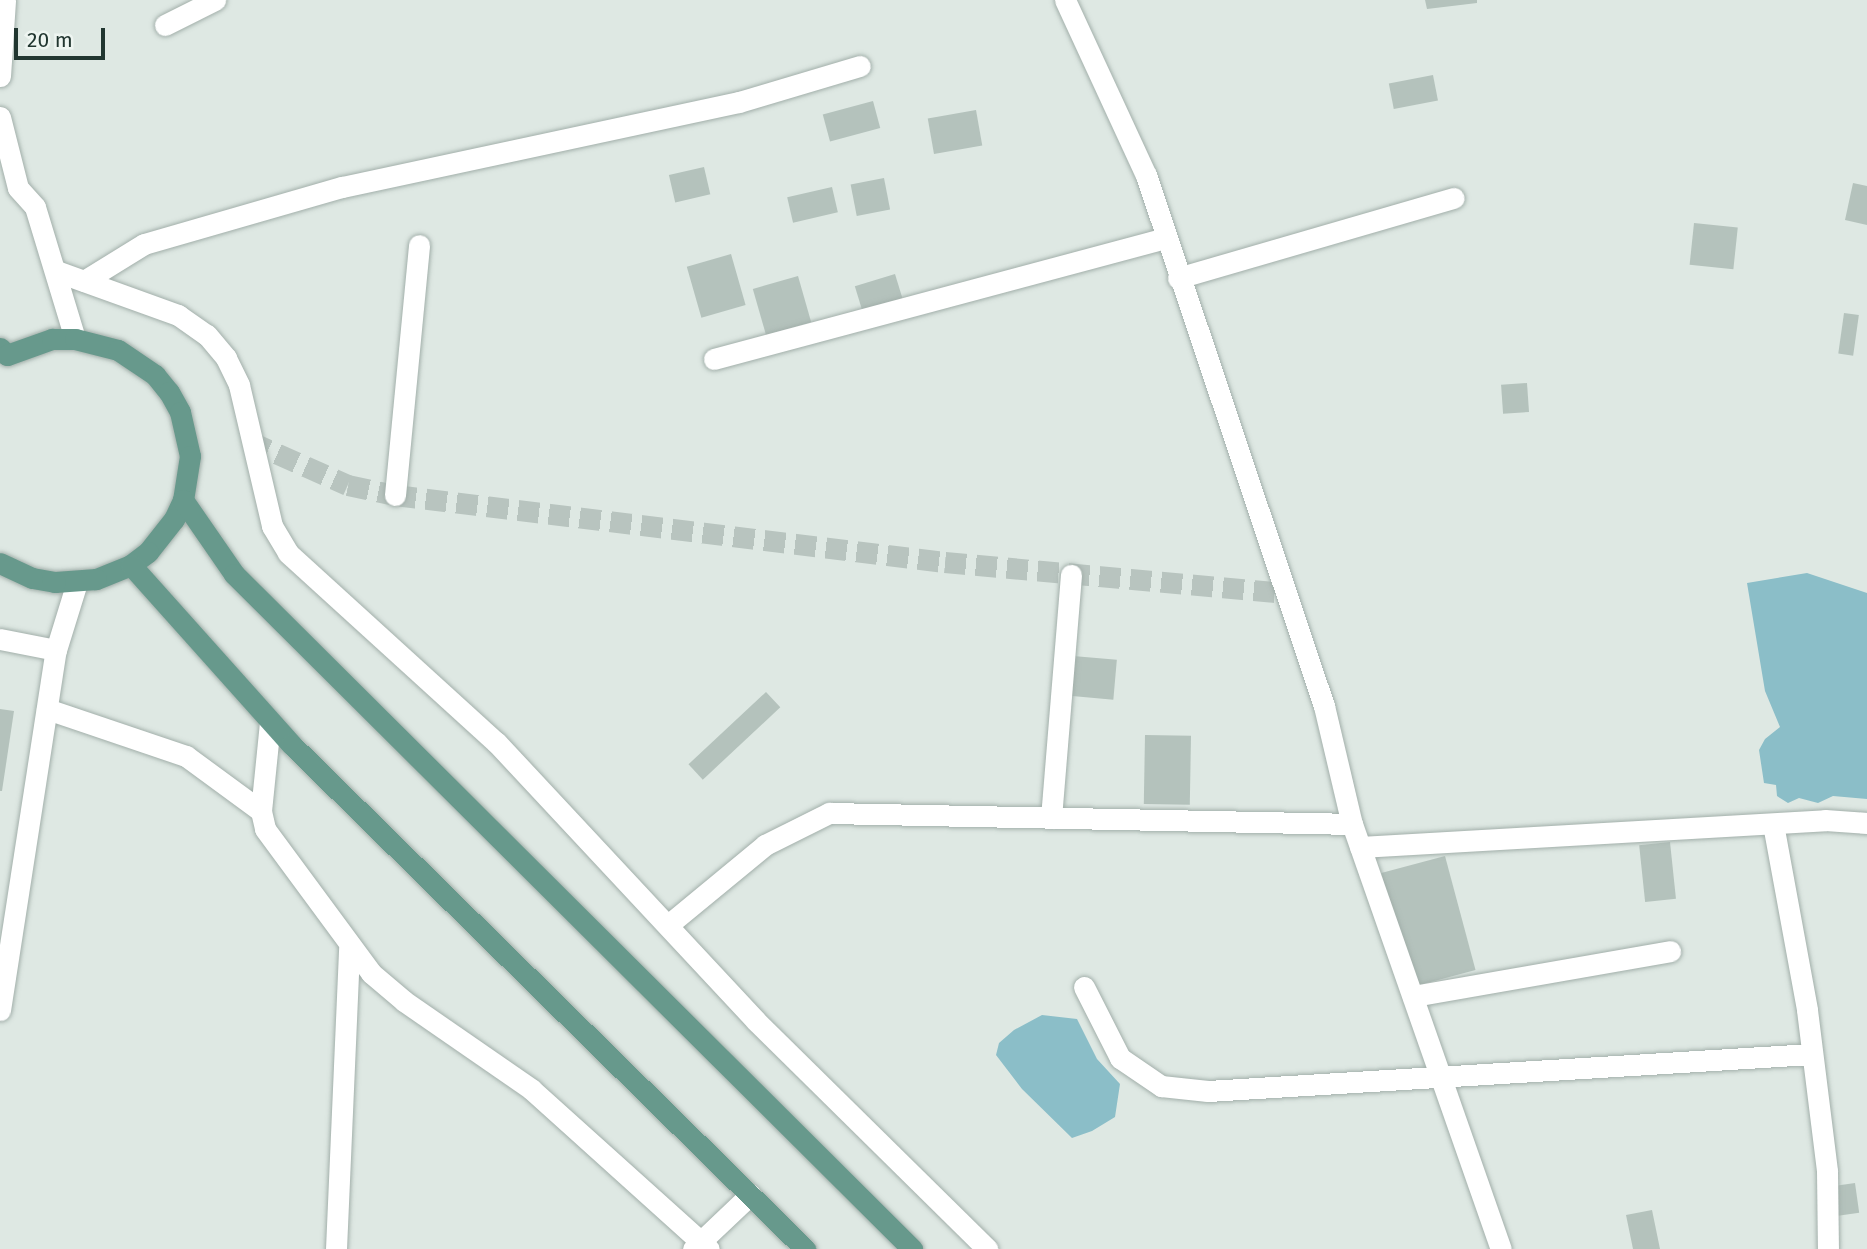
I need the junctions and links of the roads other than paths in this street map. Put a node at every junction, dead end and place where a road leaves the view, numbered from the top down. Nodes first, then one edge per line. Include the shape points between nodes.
1 (5, 0) edge
2 (215, 0) edge
3 (1065, 0) edge
4 (165, 25) dead end
5 (860, 66) dead end
6 (0, 76) edge
7 (0, 117) edge
8 (9, 186) edge
9 (1454, 198) dead end
10 (1166, 238) junction
11 (419, 245) dead end
12 (56, 271) junction
13 (1178, 278) junction
14 (84, 281) junction
15 (75, 339) junction
16 (4, 351) edge
17 (714, 359) dead end
18 (395, 495) dead end
19 (183, 500) junction
20 (0, 563) edge
21 (131, 565) junction
22 (1071, 575) dead end
23 (77, 583) junction
24 (0, 639) edge
25 (56, 650) junction
26 (47, 709) junction
27 (270, 722) junction
28 (261, 811) junction
29 (1051, 818) junction
30 (1867, 823) edge
31 (1352, 824) junction
32 (1773, 824) junction
33 (1360, 847) junction
34 (668, 925) junction
35 (349, 948) junction
36 (1670, 951) dead end
37 (1084, 987) dead end
38 (1413, 996) junction
39 (0, 1010) edge
40 (1811, 1054) junction
41 (1441, 1078) junction
42 (750, 1195) junction
43 (700, 1246) edge
44 (336, 1249) edge
45 (805, 1249) edge
46 (912, 1249) edge
47 (987, 1249) edge
48 (1501, 1249) edge
49 (1828, 1249) edge

1 - 6 street
2 - 4 street
3 - 10 street via 1146,175
5 - 14 street via 739,102 342,187 144,244 108,262
7 - 8 street
8 - 12 street via 36,207
9 - 13 street
10 - 13 street
10 - 17 street
11 - 18 street
12 - 14 street
12 - 15 street
13 - 31 street via 1324,706
14 - 34 street via 178,315 207,335 226,358 239,386 272,526 288,553 496,742
15 - 16 main road
15 - 19 main road via 118,349 155,375 169,393 180,412 190,456
19 - 21 main road via 163,537
19 - 46 main road via 234,574
20 - 23 main road via 32,578
21 - 23 main road
21 - 27 main road
22 - 29 street
23 - 25 street
24 - 25 street
25 - 26 street
26 - 28 street via 186,756
26 - 39 street
27 - 28 street
27 - 42 main road
28 - 35 street via 265,829
29 - 31 street
29 - 34 street via 829,813 765,845
30 - 32 street
31 - 33 street
32 - 33 street
32 - 40 street
33 - 38 street
34 - 47 street via 757,1021
35 - 43 street via 404,1001 531,1088
35 - 44 street
36 - 38 street
37 - 41 street via 1119,1058 1161,1086 1208,1091
38 - 41 street
40 - 41 street
40 - 49 street via 1827,1171
41 - 48 street
42 - 43 street
42 - 45 main road

